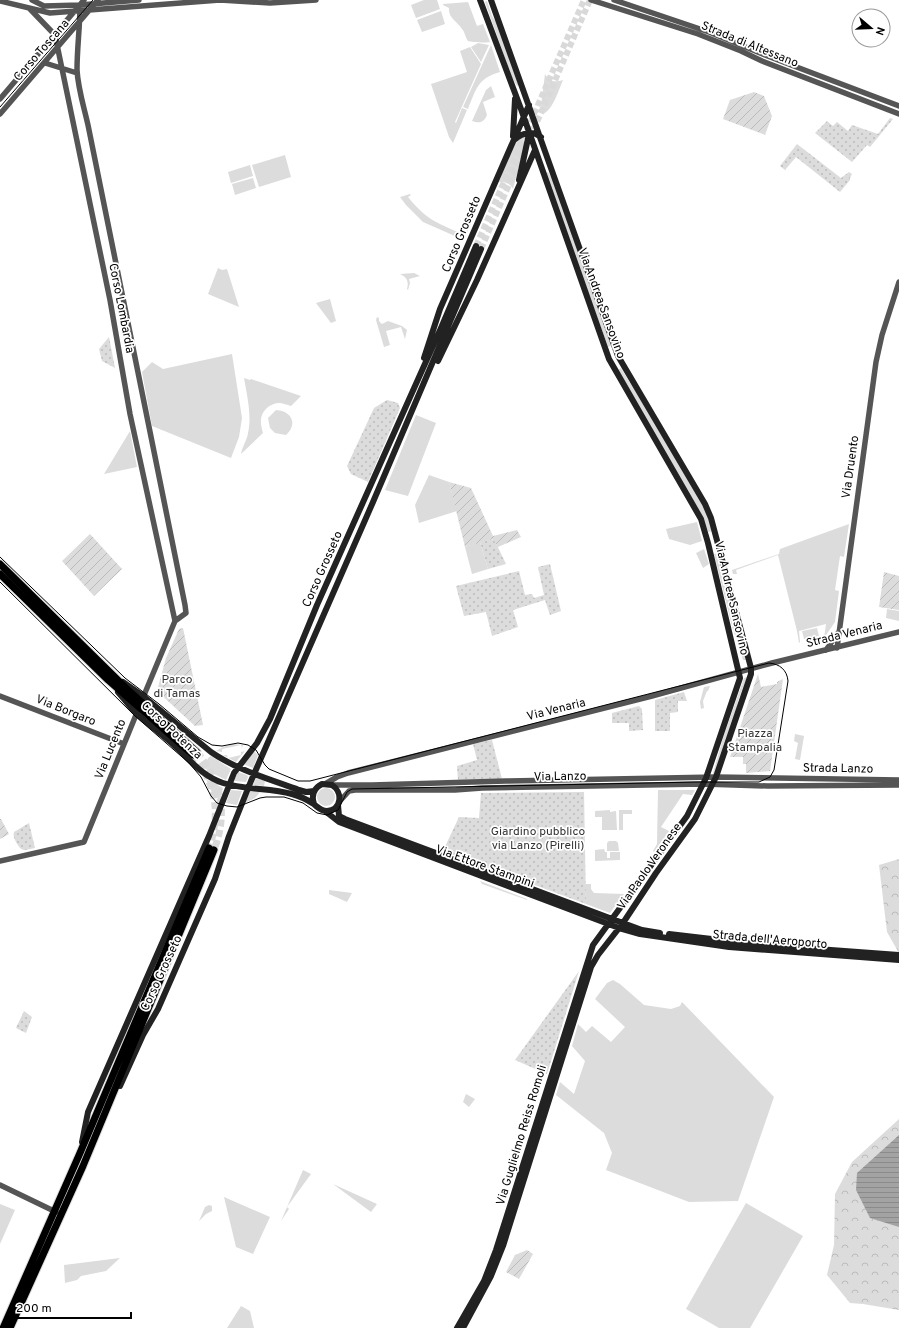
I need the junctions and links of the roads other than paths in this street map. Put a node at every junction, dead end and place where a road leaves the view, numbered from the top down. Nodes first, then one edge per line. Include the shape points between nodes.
1 (32, 0) edge
2 (139, 0) edge
3 (316, 0) edge
4 (480, 0) edge
5 (491, 0) edge
6 (591, 0) edge
7 (614, 0) edge
8 (0, 1) edge
9 (110, 1) edge
10 (82, 2) edge
11 (96, 2) edge
12 (30, 9) junction
13 (89, 11) junction
14 (77, 12) junction
15 (80, 21) junction
16 (55, 35) junction
17 (57, 48) junction
18 (45, 63) junction
19 (61, 68) junction
20 (77, 73) junction
21 (516, 95) junction
22 (0, 99) edge
23 (529, 104) junction
24 (899, 106) edge
25 (0, 114) edge
26 (899, 114) edge
27 (524, 117) junction
28 (529, 133) junction
29 (541, 138) junction
30 (512, 141) junction
31 (535, 151) junction
32 (515, 195) junction
33 (899, 282) edge
34 (898, 290) edge
35 (419, 375) junction
36 (424, 383) junction
37 (0, 564) edge
38 (0, 574) edge
39 (175, 621) junction
40 (839, 632) junction
41 (899, 632) edge
42 (837, 648) junction
43 (826, 650) junction
44 (794, 658) joint
45 (751, 669) junction
46 (739, 673) junction
47 (111, 677) junction
48 (0, 696) edge
49 (140, 704) junction
50 (124, 744) junction
51 (195, 754) tunnel mouth
52 (238, 767) junction
53 (254, 773) junction
54 (716, 777) junction
55 (706, 778) junction
56 (777, 779) joint
57 (899, 780) edge
58 (329, 784) junction
59 (703, 784) junction
60 (712, 784) junction
61 (228, 785) junction
62 (786, 785) joint
63 (899, 786) edge
64 (248, 787) junction
65 (314, 791) junction
66 (314, 804) junction
67 (338, 804) junction
68 (326, 811) junction
69 (212, 849) tunnel mouth
70 (0, 861) edge
71 (610, 921) junction
72 (181, 922) junction
73 (621, 925) junction
74 (641, 932) junction
75 (593, 944) joint
76 (598, 955) joint
77 (899, 955) edge
78 (899, 960) edge
79 (80, 1153) junction
80 (84, 1164) junction
81 (0, 1185) edge
82 (57, 1212) junction
83 (3, 1328) edge
84 (10, 1328) edge
85 (457, 1328) edge
86 (463, 1328) edge

1 - 10 street via 44,6
2 - 9 street
3 - 13 street via 270,3 220,0
4 - 21 main road, Via Andrea Sansovino
5 - 23 main road, Via Andrea Sansovino
6 - 26 street, Strada di Altessano via 704,36
7 - 24 street, Strada di Altessano via 706,31
8 - 12 street
9 - 11 street
10 - 11 street
10 - 14 street, Corso Toscana
11 - 13 street, Corso Toscana
12 - 14 street via 50,13
12 - 16 street
13 - 14 street
13 - 15 street, Corso Toscana
14 - 15 street, Corso Lombardia
14 - 16 street, Corso Toscana
15 - 17 street, Corso Toscana
15 - 20 street, Corso Lombardia
16 - 17 street, Corso Lombardia
16 - 22 street, Corso Toscana
17 - 18 street, Corso Toscana
17 - 19 street, Corso Lombardia
18 - 19 street
18 - 25 street, Corso Toscana
19 - 20 street
19 - 39 street, Corso Lombardia via 110,300 130,414
20 - 39 street, Corso Lombardia via 186,613
21 - 27 main road, Via Andrea Sansovino
21 - 30 main road
23 - 27 main road, Corso Grosseto
23 - 28 main road
23 - 29 main road, Via Andrea Sansovino
27 - 28 main road, Via Andrea Sansovino
27 - 30 main road, Corso Grosseto
28 - 29 main road
28 - 30 main road
28 - 31 main road, Via Andrea Sansovino
28 - 32 main road
29 - 31 main road, Corso Grosseto
29 - 45 main road, Via Andrea Sansovino via 618,356 710,515
30 - 35 main road, Corso Grosseto via 440,309
31 - 32 main road, Corso Grosseto
31 - 46 main road, Via Andrea Sansovino via 609,359 701,519
32 - 36 main road, Corso Grosseto via 460,318
33 - 34 street, Via Druento
34 - 40 street, Via Druento via 876,357
35 - 36 main road, Corso Grosseto via 478,248
35 - 52 main road, Corso Grosseto via 270,719 257,743
36 - 53 main road, Corso Grosseto
37 - 47 main road, Corso Potenza
38 - 47 main road, Corso Potenza
39 - 49 street, Via Lucento
40 - 42 street, Via Druento
40 - 43 street
41 - 42 street, Strada Venaria
42 - 43 street, Strada Venaria
43 - 44 street, Strada Venaria
44 - 45 street, Via Venaria
45 - 46 street, Via Venaria
45 - 54 main road
46 - 55 main road via 740,678
46 - 58 street, Via Venaria via 348,772 337,776
47 - 49 main road, Corso Potenza
47 - 49 main road, Corso Potenza
48 - 50 street, Via Borgaro
49 - 50 street, Via Lucento
49 - 51 main road
49 - 52 main road, Corso Potenza via 212,753
49 - 61 main road, Corso Potenza via 198,769
50 - 70 street, Via Lucento via 84,842
52 - 53 main road, Corso Potenza
52 - 61 main road, Corso Grosseto
53 - 64 main road, Corso Grosseto
53 - 65 main road, Corso Potenza via 302,792
54 - 55 street, Via Lanzo
54 - 56 street, Via Lanzo
54 - 60 main road
55 - 58 street, Via Lanzo
55 - 59 main road
56 - 57 street, Strada Lanzo
58 - 65 main road via 319,786
58 - 67 main road via 339,792
59 - 60 street, Via Lanzo
59 - 67 street, Via Lanzo via 355,790 349,791
59 - 71 main road, Via Paolo Veronese via 687,816
60 - 62 street, Via Lanzo
60 - 73 main road, Via Paolo Veronese via 695,819
61 - 64 main road, Corso Potenza
61 - 79 main road, Corso Grosseto via 209,836 88,1112
62 - 63 street, Strada Lanzo
64 - 66 main road, Corso Potenza via 293,794
64 - 80 main road, Corso Grosseto via 215,879 195,925
65 - 66 main road
66 - 68 main road
67 - 68 main road via 333,810
67 - 71 main road, Via Ettore Stampini via 339,816 345,819
68 - 71 main road, Via Ettore Stampini via 339,822
69 - 72 main road
71 - 73 main road, Via Ettore Stampini
71 - 75 main road, Via Paolo Veronese
72 - 79 main road, Corso Grosseto
72 - 80 main road, Corso Grosseto
73 - 74 main road, Via Ettore Stampini
73 - 76 main road, Via Paolo Veronese
74 - 77 main road, Strada dell'Aeroporto via 735,943
74 - 78 main road, Strada dell'Aeroporto via 729,947
75 - 85 main road, Via Guglielmo Reiss Romoli via 496,1250 484,1281
76 - 86 main road, Via Guglielmo Reiss Romoli via 587,976 501,1252
79 - 82 main road, Corso Grosseto
80 - 82 main road, Corso Grosseto
81 - 82 street
82 - 83 main road, Corso Grosseto
82 - 84 main road, Corso Grosseto

